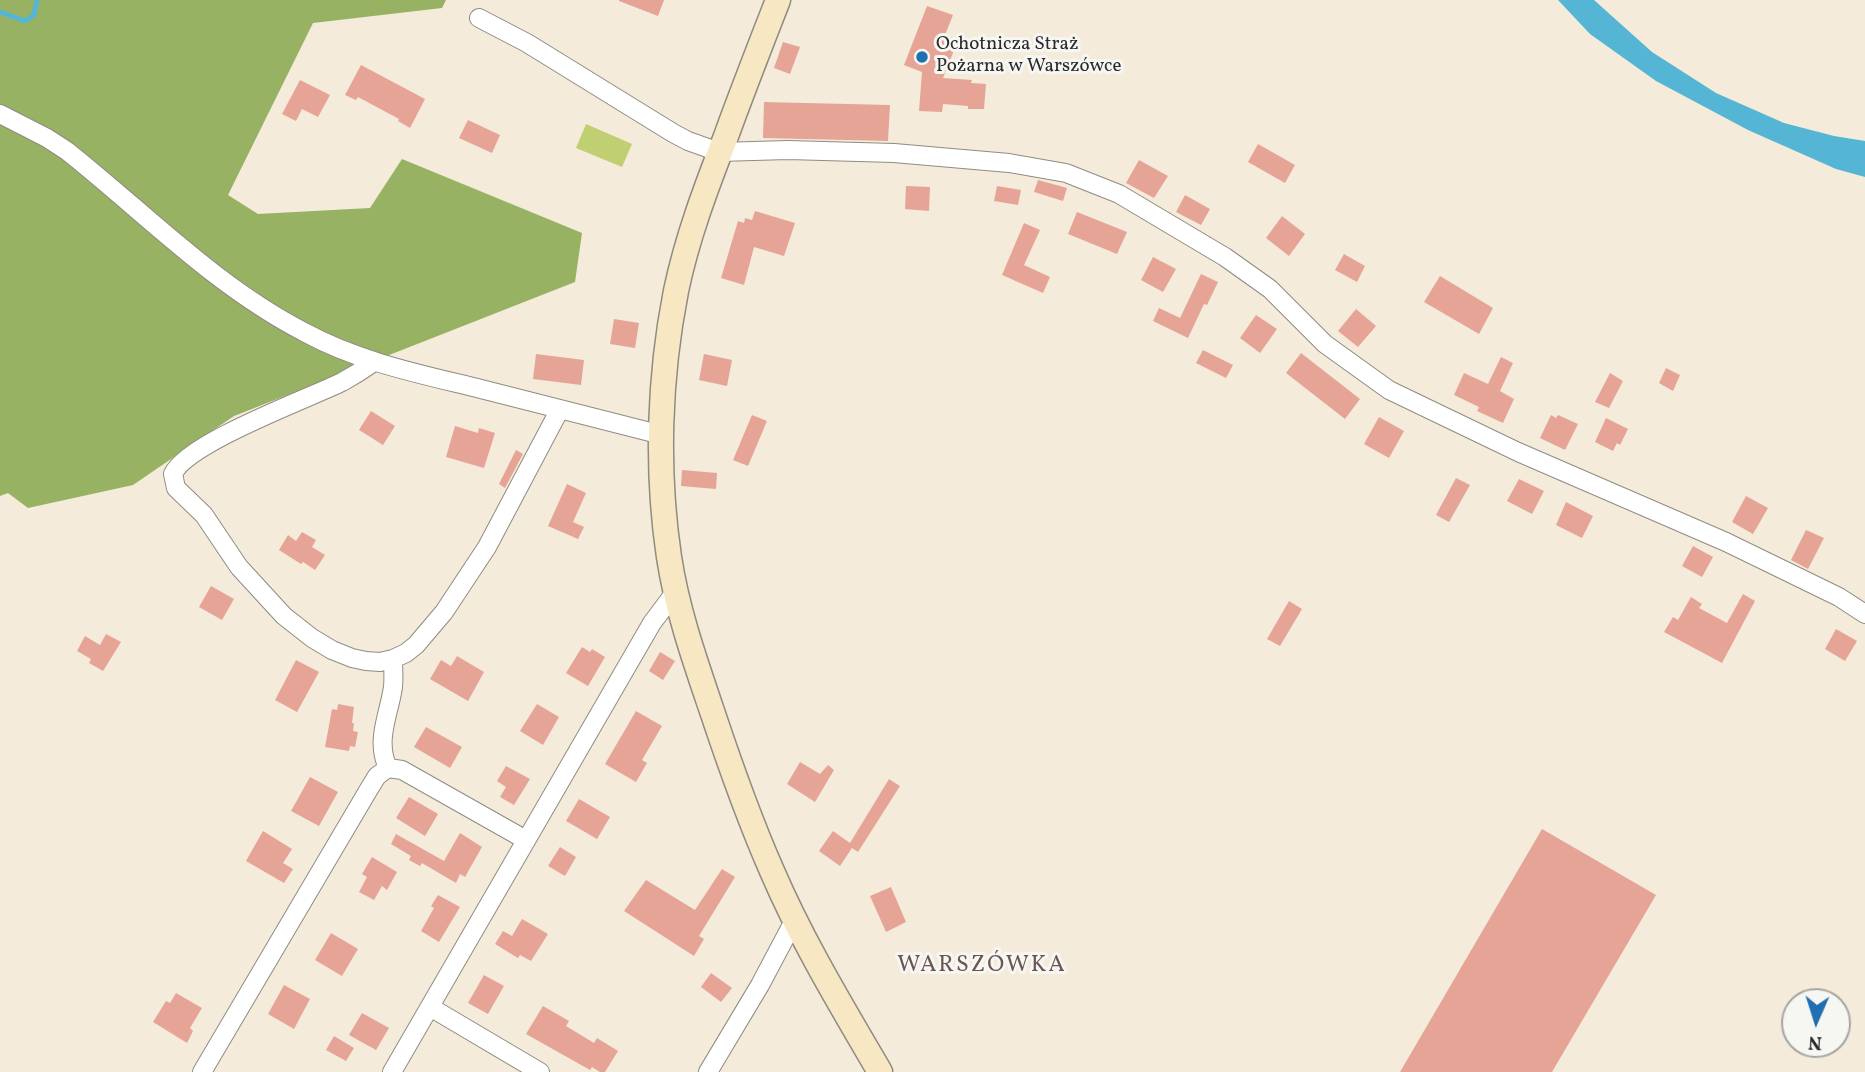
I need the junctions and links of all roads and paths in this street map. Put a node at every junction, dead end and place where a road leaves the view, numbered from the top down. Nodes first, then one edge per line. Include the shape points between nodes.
1 (778, 0) edge
2 (478, 18) dead end
3 (0, 114) edge
4 (719, 152) junction
5 (374, 362) junction
6 (561, 409) junction
7 (662, 435) junction
8 (676, 591) junction
9 (1865, 614) edge
10 (393, 659) junction
11 (388, 768) junction
12 (526, 840) junction
13 (795, 919) junction
14 (430, 1007) junction
15 (202, 1072) edge
16 (392, 1072) edge
17 (540, 1072) edge
18 (708, 1072) edge
19 (880, 1072) edge

1 - 4 street
2 - 4 street via 519,38 673,133
3 - 5 street via 67,151 247,298 303,332
4 - 7 street via 677,289 666,361
4 - 9 street via 894,153 1009,163 1066,173 1119,194 1270,289 1325,344 1389,390 1726,542
5 - 6 street
5 - 10 street via 342,382 192,453 176,467 173,481 204,515 245,574 298,629 352,658
6 - 7 street
6 - 10 street via 469,575 429,632
7 - 8 street via 665,514
8 - 12 street via 652,623
8 - 13 street via 729,761
10 - 11 street via 382,740
11 - 12 street via 402,770
11 - 15 street via 369,789
12 - 14 street
13 - 18 street
13 - 19 street
14 - 16 street
14 - 17 street

